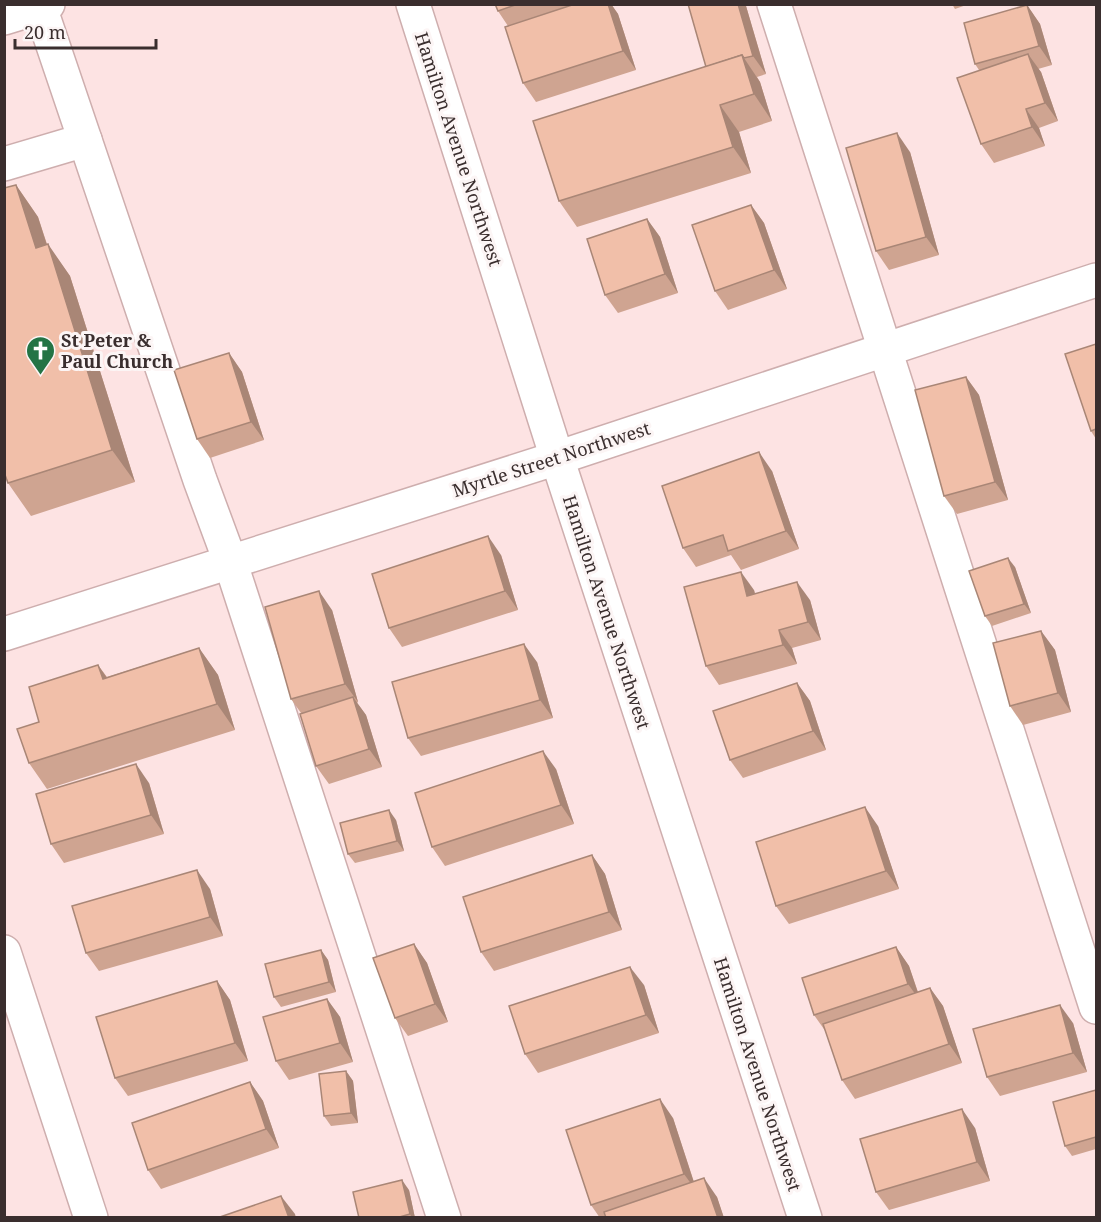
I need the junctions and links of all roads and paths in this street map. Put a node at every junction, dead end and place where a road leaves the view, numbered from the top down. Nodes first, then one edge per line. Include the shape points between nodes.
1 (414, 4) edge
2 (774, 4) edge
3 (42, 5) edge
4 (4, 18) edge
5 (86, 140) junction
6 (4, 164) edge
7 (1096, 280) edge
8 (885, 350) junction
9 (557, 458) junction
10 (230, 561) junction
11 (4, 634) edge
12 (4, 952) edge
13 (1096, 1007) edge
14 (91, 1218) edge
15 (444, 1218) edge
16 (806, 1218) edge

1 - 9 street, Hamilton Avenue Northwest
2 - 8 street
3 - 4 street
3 - 5 street
5 - 6 street
5 - 10 street
7 - 8 street, Myrtle Street Northwest
8 - 9 street, Myrtle Street Northwest
8 - 13 street
9 - 10 street, Myrtle Street Northwest
9 - 16 street, Hamilton Avenue Northwest
10 - 11 street, Myrtle Street Northwest
10 - 15 street
12 - 14 street

